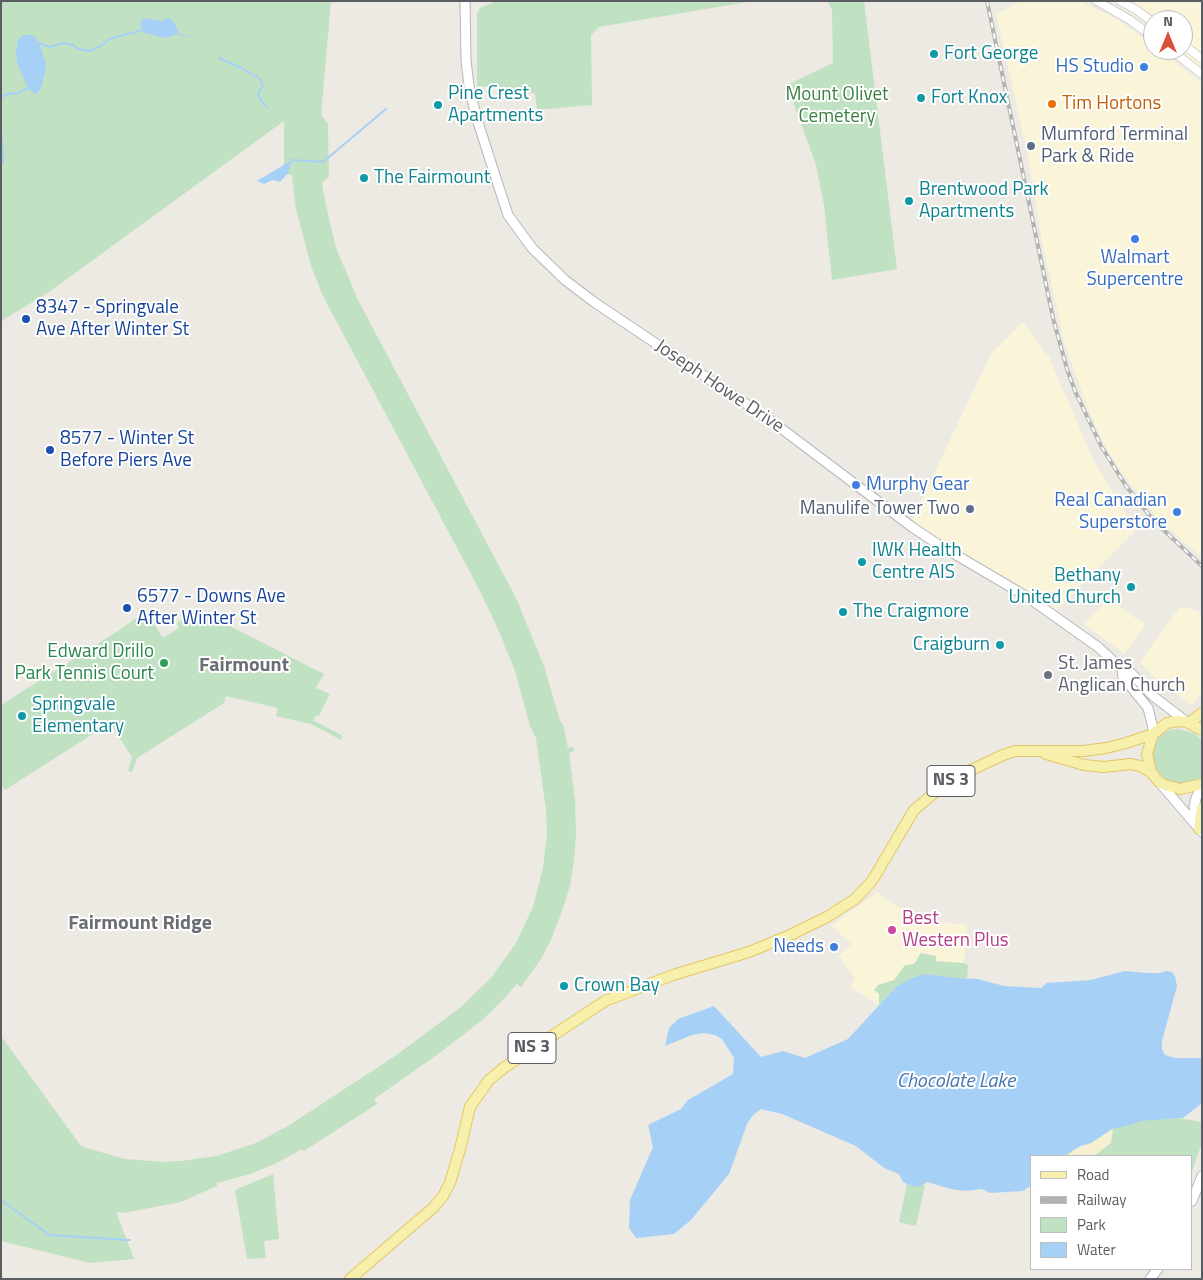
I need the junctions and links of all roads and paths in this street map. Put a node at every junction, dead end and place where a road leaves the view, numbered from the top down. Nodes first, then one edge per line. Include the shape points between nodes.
1 (466, 1) edge
2 (1097, 1) edge
3 (1120, 1) edge
4 (1143, 15) edge
5 (1143, 30) edge
6 (1184, 60) edge
7 (1202, 74) edge
8 (1122, 669) junction
9 (1202, 713) edge
10 (1188, 722) junction
11 (1202, 730) edge
12 (1153, 733) junction
13 (1033, 750) junction
14 (1151, 772) junction
15 (1159, 782) junction
16 (1202, 785) edge
17 (1202, 808) edge
18 (1200, 831) edge
19 (1202, 1176) edge
20 (1193, 1198) edge
21 (350, 1279) edge

1 - 8 main road, Joseph Howe Drive via 466,60 476,116 508,214 532,248 594,302 770,420 925,535 1056,616
2 - 5 street
3 - 4 street
6 - 7 street
8 - 10 main road, Joseph Howe Drive via 1132,673 1153,696
8 - 12 main road, Joseph Howe Drive via 1123,677 1148,708
9 - 10 main road
10 - 11 main road
10 - 12 main road via 1167,723
12 - 13 main road, NS 3 via 1106,748
12 - 14 main road via 1147,754
13 - 14 main road, NS 3 via 1084,765 1130,764
13 - 21 main road, NS 3 via 1015,751 993,759 926,799 914,810 872,881 855,899 827,917 749,952 673,975 605,1001 497,1072 470,1107 450,1183 443,1196
14 - 15 main road
15 - 16 main road via 1176,789
15 - 18 main road
16 - 18 main road via 1194,807
17 - 18 main road
19 - 20 main road

